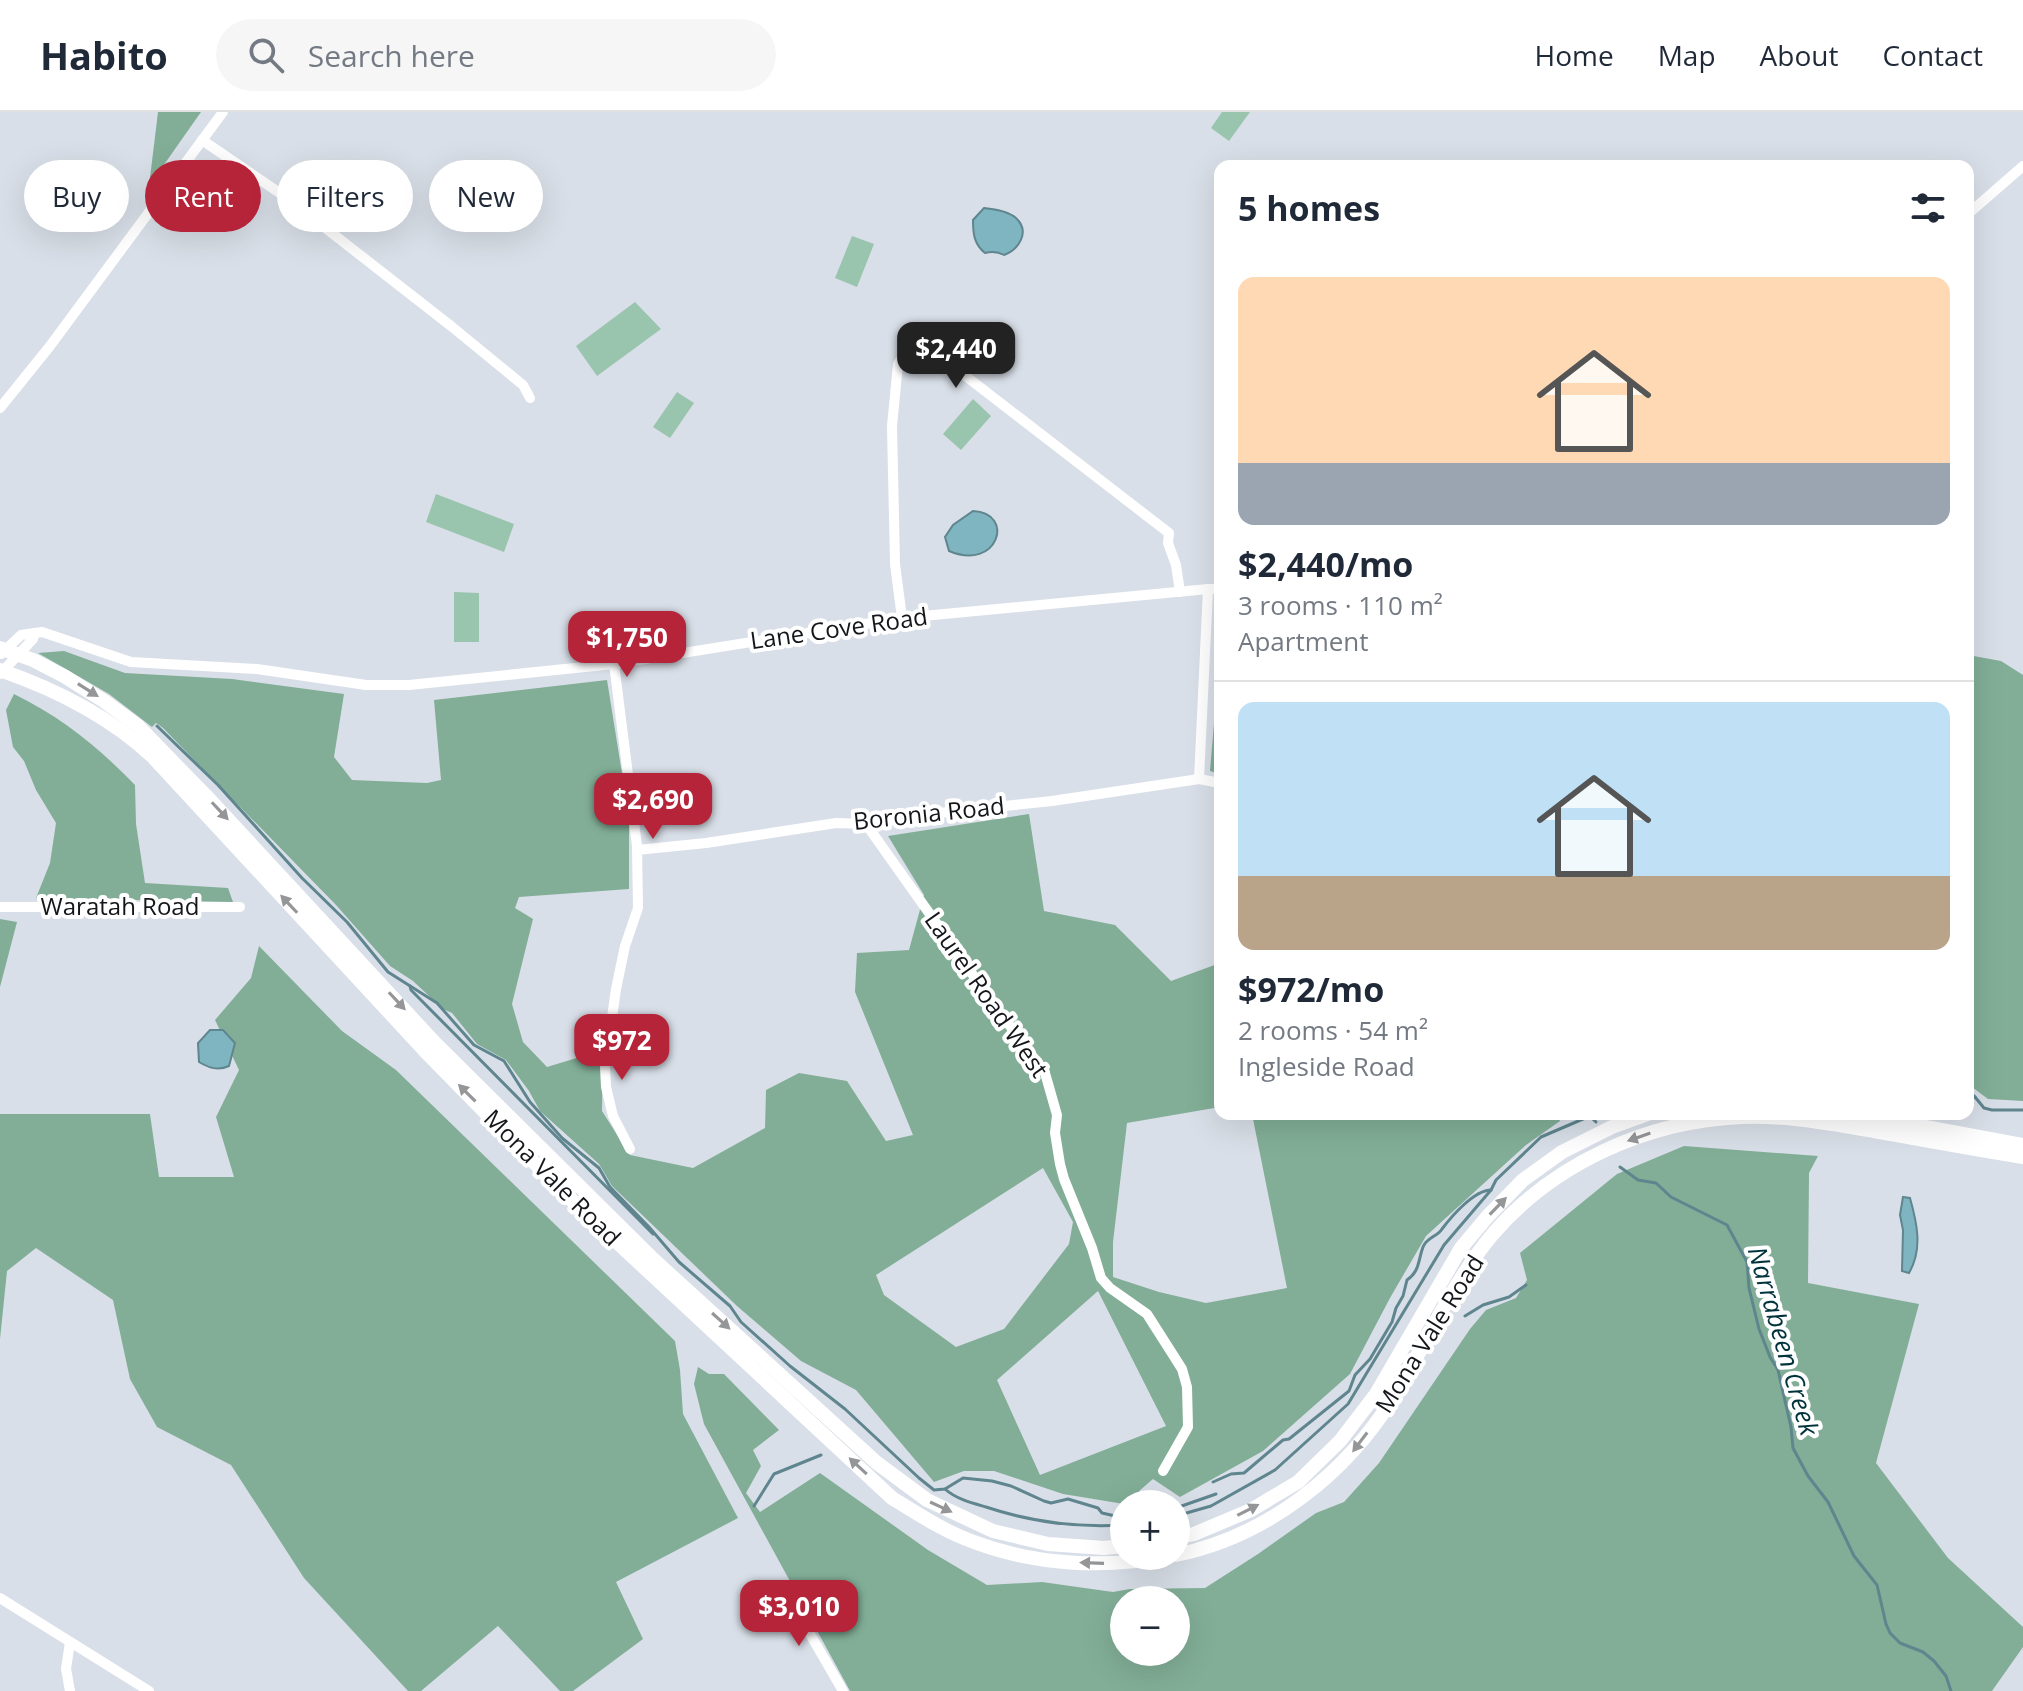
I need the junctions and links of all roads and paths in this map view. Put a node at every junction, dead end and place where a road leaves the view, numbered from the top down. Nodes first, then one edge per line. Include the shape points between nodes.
1 (223, 112) edge
2 (202, 140) junction
3 (2023, 166) edge
4 (1974, 209) edge
5 (530, 398) dead end
6 (0, 408) edge
7 (1208, 589) junction
8 (1214, 589) edge
9 (1180, 592) junction
10 (902, 618) junction
11 (6, 652) edge
12 (614, 664) junction
13 (1, 672) edge
14 (1199, 779) junction
15 (1214, 782) edge
16 (866, 824) junction
17 (637, 850) junction
18 (0, 907) edge
19 (240, 907) dead end
20 (1631, 1120) edge
21 (1717, 1120) edge
22 (1802, 1120) edge
23 (1888, 1120) edge
24 (2023, 1145) edge
25 (630, 1149) dead end
26 (2023, 1157) edge
27 (1163, 1471) dead end
28 (1190, 1535) edge
29 (1110, 1547) edge
30 (1190, 1551) edge
31 (1110, 1563) edge
32 (784, 1589) dead end
33 (0, 1598) edge
34 (70, 1642) junction
35 (70, 1691) edge
36 (149, 1691) edge
37 (843, 1691) edge

1 - 2 street
2 - 5 street via 287,198 451,326 523,385
2 - 6 street
3 - 4 street
7 - 8 street, Lane Cove Road
7 - 9 street, Lane Cove Road
7 - 14 street
9 - 10 street, Lane Cove Road
9 - 10 street via 1169,533 928,347 910,346 898,364 892,426 895,564
10 - 12 street, Lane Cove Road
11 - 12 street, Lane Cove Road via 42,632 131,662 257,669 366,685
11 - 13 street, Lane Cove Road
11 -> 29 highway, Mona Vale Road via 78,684 138,726 446,1054 653,1259 877,1463 927,1500 993,1531 1048,1544
12 - 17 street
31 -> 13 highway, Mona Vale Road via 1007,1552 973,1542 892,1498 554,1182 143,748 78,704
14 - 15 street, Boronia Road
14 - 16 street, Boronia Road
16 - 17 street, Boronia Road via 836,823
16 - 27 street, Laurel Road West via 1045,1073 1057,1115 1064,1179 1101,1278 1147,1314 1182,1369 1188,1427
17 - 25 street via 638,908 622,960 605,1067 613,1116
18 - 19 street, Waratah Road
28 -> 20 highway, Mona Vale Road via 1251,1510 1298,1482 1340,1441 1376,1394 1461,1248 1487,1217 1523,1180 1562,1152
21 -> 30 highway, Mona Vale Road via 1676,1125 1602,1151 1547,1184 1512,1213 1464,1273 1393,1398 1349,1457 1293,1505 1222,1543
26 -> 22 highway, Mona Vale Road
23 - 24 highway
32 - 37 street
33 - 34 street
34 - 35 street
34 - 36 street

